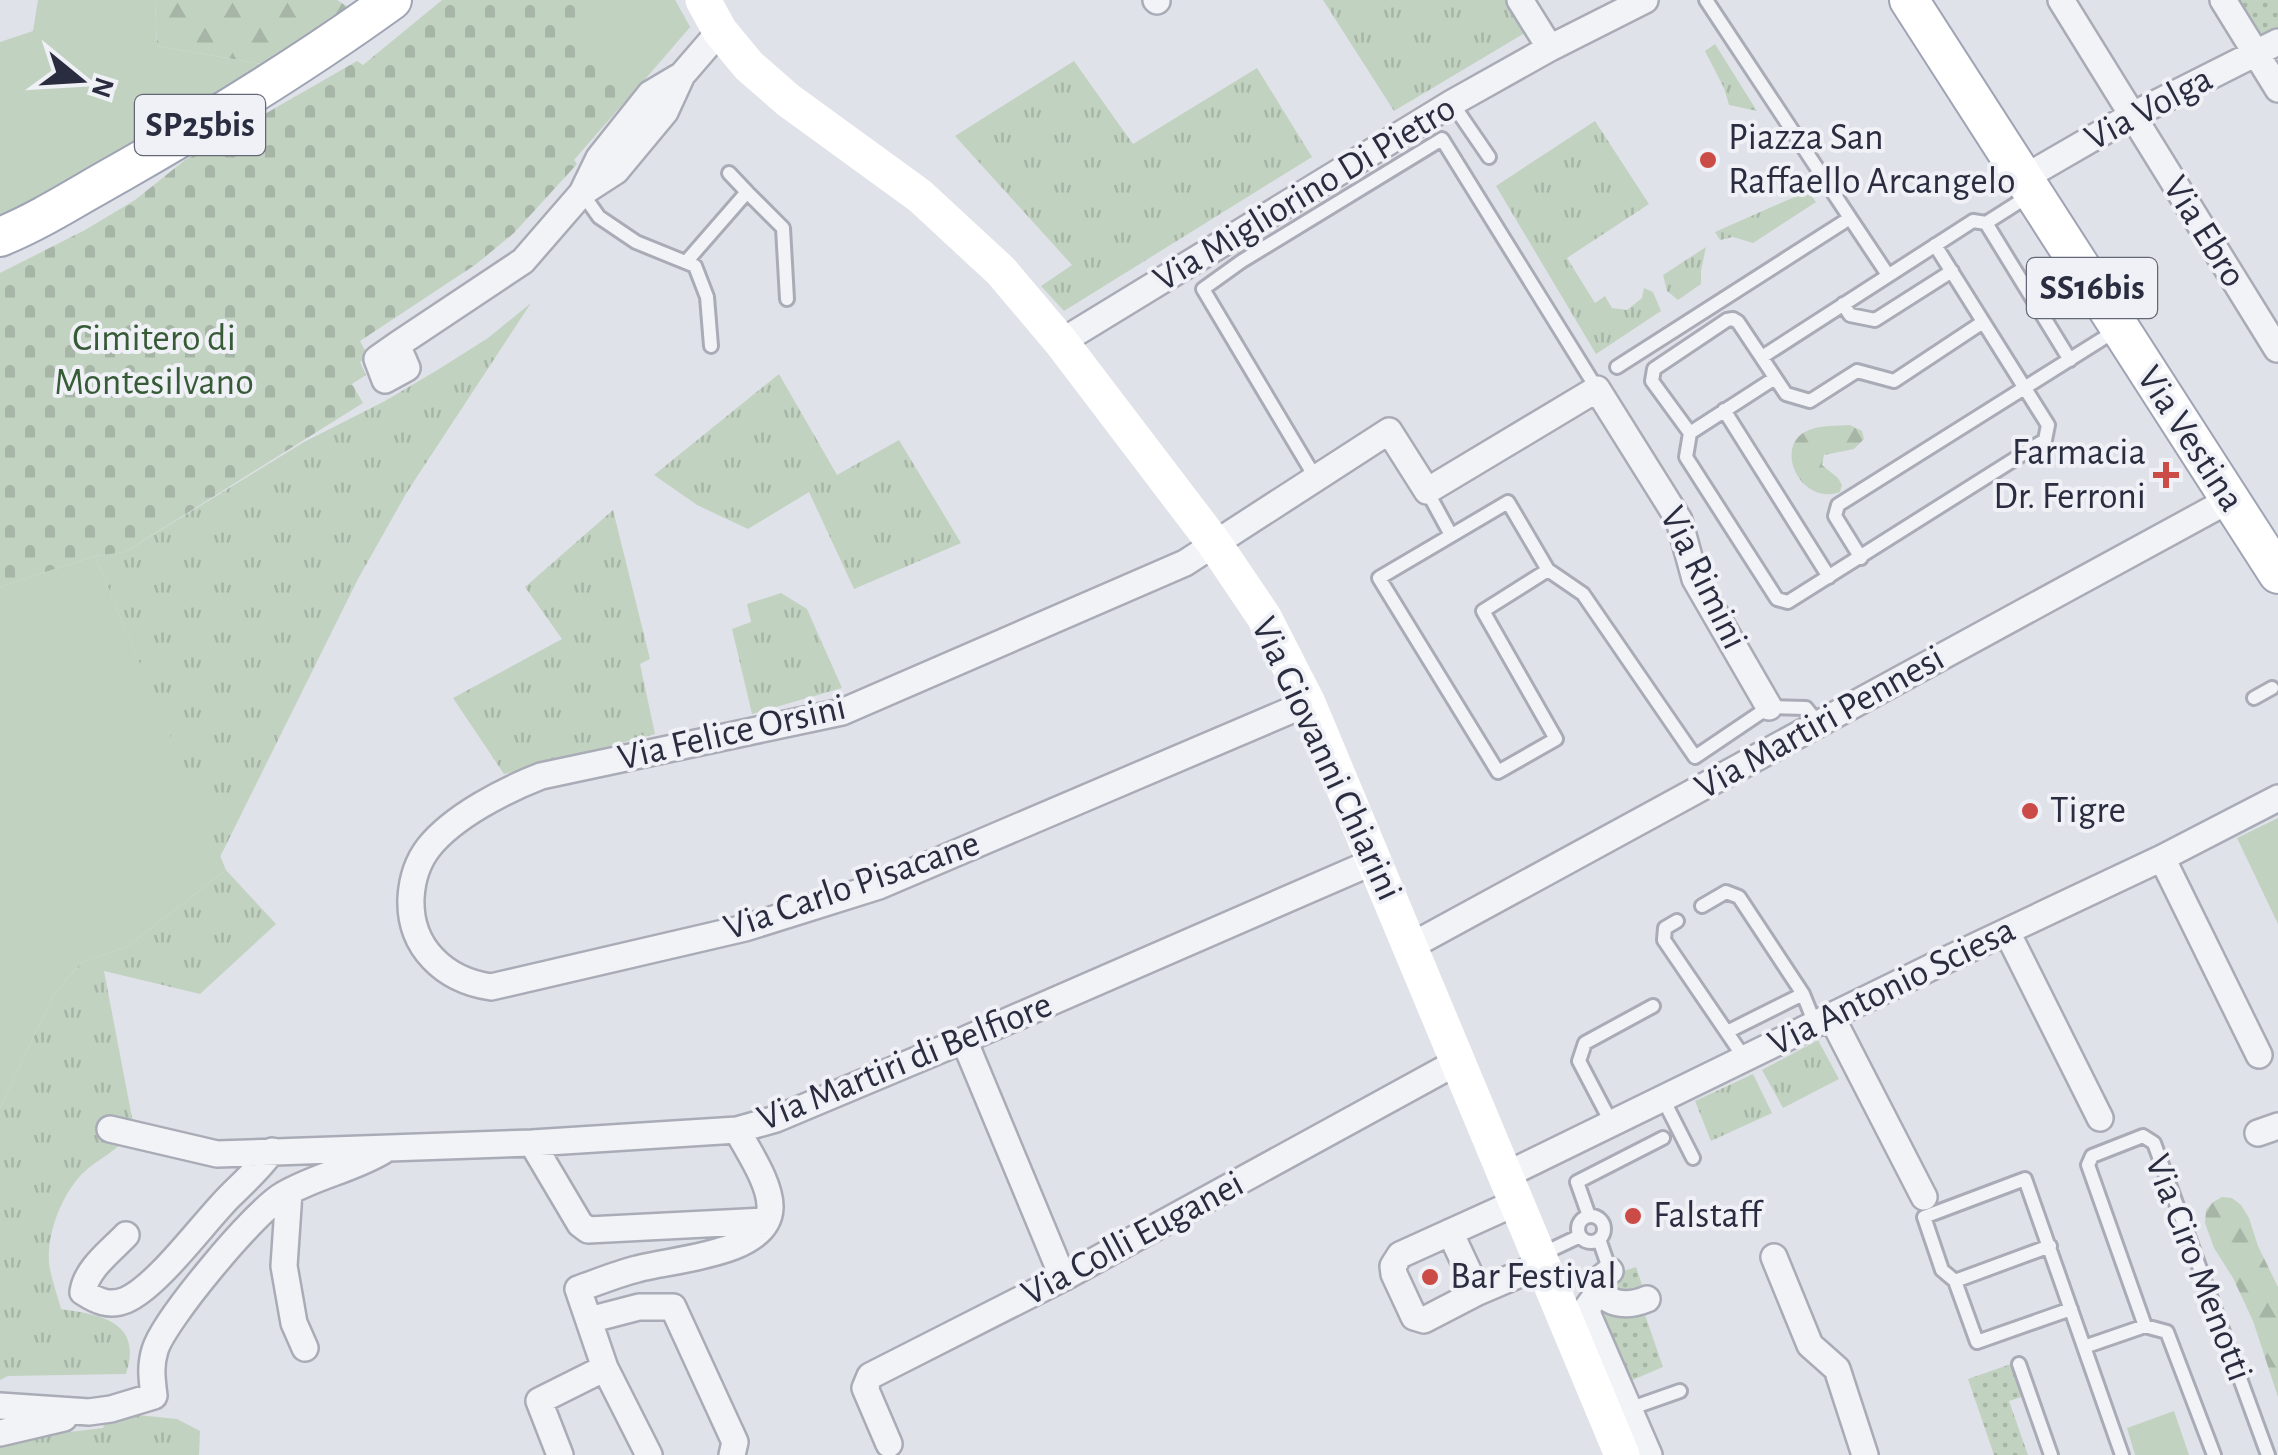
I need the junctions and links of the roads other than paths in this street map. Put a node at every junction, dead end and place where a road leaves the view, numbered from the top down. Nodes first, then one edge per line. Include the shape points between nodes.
1 (392, 0) edge
2 (703, 0) edge
3 (1520, 0) edge
4 (1645, 0) edge
5 (1706, 0) edge
6 (1909, 0) edge
7 (2061, 0) edge
8 (2223, 0) edge
9 (720, 31) junction
10 (2267, 47) edge
11 (1550, 48) junction
12 (2278, 89) edge
13 (1452, 104) junction
14 (2131, 116) junction
15 (1489, 157) dead end
16 (728, 173) dead end
17 (2027, 186) junction
18 (582, 192) junction
19 (747, 192) junction
20 (1850, 218) junction
21 (1986, 224) junction
22 (0, 237) edge
23 (1935, 245) junction
24 (686, 262) junction
25 (1952, 271) junction
26 (1888, 276) junction
27 (786, 299) dead end
28 (1843, 304) junction
29 (1983, 322) junction
30 (2119, 329) junction
31 (1061, 342) junction
32 (397, 345) dead end
33 (711, 346) dead end
34 (2276, 348) edge
35 (1762, 357) junction
36 (2070, 360) junction
37 (1616, 367) dead end
38 (1775, 378) junction
39 (2025, 386) junction
40 (1598, 389) junction
41 (1724, 410) junction
42 (1690, 433) junction
43 (1316, 477) junction
44 (1427, 492) junction
45 (2229, 500) junction
46 (1451, 534) junction
47 (1214, 543) junction
48 (1860, 558) junction
49 (1548, 570) junction
50 (2278, 574) edge
51 (1829, 578) junction
52 (2272, 688) dead end
53 (2254, 698) dead end
54 (1308, 703) junction
55 (1769, 707) junction
56 (1818, 723) junction
57 (2278, 798) edge
58 (2162, 858) junction
59 (1376, 861) junction
60 (1702, 906) dead end
61 (411, 915) joint
62 (1677, 921) dead end
63 (2007, 932) junction
64 (1411, 946) junction
65 (1803, 994) junction
66 (1654, 1006) dead end
67 (1823, 1021) junction
68 (1727, 1032) junction
69 (964, 1040) junction
70 (2258, 1055) dead end
71 (1745, 1058) junction
72 (1459, 1062) junction
73 (1663, 1099) junction
74 (2100, 1118) dead end
75 (1612, 1124) junction
76 (110, 1129) dead end
77 (737, 1130) junction
78 (1663, 1138) dead end
79 (532, 1143) junction
80 (392, 1146) junction
81 (272, 1151) junction
82 (1693, 1158) dead end
83 (1512, 1189) junction
84 (289, 1192) junction
85 (1924, 1197) dead end
86 (1589, 1216) junction
87 (766, 1221) junction
88 (1450, 1232) junction
89 (126, 1234) dead end
90 (1580, 1236) junction
91 (1599, 1240) junction
92 (2050, 1246) junction
93 (1774, 1257) dead end
94 (1541, 1260) junction
95 (1063, 1278) junction
96 (1605, 1280) junction
97 (1955, 1282) junction
98 (1478, 1292) junction
99 (1647, 1299) dead end
100 (2072, 1309) junction
101 (589, 1320) junction
102 (2145, 1326) junction
103 (2084, 1347) junction
104 (306, 1348) dead end
105 (2019, 1364) dead end
106 (605, 1368) junction
107 (1680, 1391) dead end
108 (0, 1406) edge
109 (89, 1412) junction
110 (1618, 1412) junction
111 (0, 1433) edge
112 (889, 1444) dead end
113 (560, 1455) edge
114 (649, 1455) edge
115 (732, 1455) edge
116 (1622, 1455) edge
117 (1649, 1455) edge
118 (1865, 1455) edge
119 (2052, 1455) edge
120 (2122, 1455) edge
121 (2214, 1455) edge
122 (2268, 1455) edge

1 - 22 main road, SP25bis via 166,156
2 - 9 main road, Via Giovanni Chiarini
3 - 11 street
4 - 11 street, Via Migliorino Di Pietro
5 - 20 lane
6 - 17 main road, Via Vestina / SS16bis
7 - 14 street, Via Ebro
8 - 10 street
9 - 18 street via 682,75 650,94 599,158
9 - 31 main road, Via Giovanni Chiarini via 788,100 920,196 1001,271
10 - 12 street
10 - 14 street, Via Volga
11 - 13 street, Via Migliorino Di Pietro
13 - 15 lane
13 - 31 street, Via Migliorino Di Pietro
14 - 17 street, Via Volga
14 - 34 street, Via Ebro
16 - 19 lane
17 - 21 lane
17 - 30 main road, Via Vestina / SS16bis
18 - 24 lane via 599,217 636,242
18 - 32 street via 523,261
19 - 24 lane
19 - 27 lane via 782,228
20 - 26 lane
20 - 37 lane
21 - 23 lane via 1972,221
21 - 36 lane
23 - 25 lane
23 - 26 lane
24 - 33 lane via 695,266 707,297
25 - 28 lane via 1875,320 1850,315
25 - 29 lane
26 - 28 lane
28 - 35 lane
29 - 38 lane via 1894,382 1857,371 1810,401 1786,394
29 - 39 lane
30 - 36 lane
30 - 45 main road, Via Vestina / SS16bis
31 - 47 main road, Via Giovanni Chiarini
35 - 38 lane
35 - 42 lane via 1730,318 1654,369 1652,382
36 - 39 lane
38 - 41 lane
39 - 48 lane via 2048,425 2046,440
39 - 48 lane via 1838,505 1835,516
40 - 43 lane via 1442,139 1203,289
40 - 44 street
40 - 55 street, Via Rimini via 1679,520 1695,579
41 - 42 lane
41 - 51 lane
42 - 51 lane via 1686,457 1777,599 1788,602
43 - 44 street via 1389,432
43 - 47 street
44 - 46 lane
45 - 50 main road, Via Vestina / SS16bis
45 - 56 street, Via Martiri Pennesi
46 - 49 lane via 1508,502
46 - 49 lane via 1379,578 1498,772 1556,738 1483,611
47 - 54 main road, Via Giovanni Chiarini via 1264,617
47 - 61 street, Via Felice Orsini via 1185,562 842,712 512,787 428,848 416,871
48 - 51 lane
49 - 55 lane via 1583,594 1695,757
52 - 53 lane
54 - 59 main road, Via Giovanni Chiarini
54 - 61 street, Via Carlo Pisacane via 879,886 746,928 491,987 439,966 425,952
55 - 56 lane via 1806,708
56 - 64 street, Via Martiri Pennesi
57 - 58 street, Via Antonio Sciesa
58 - 63 street, Via Antonio Sciesa
58 - 70 street
59 - 64 main road, Via Giovanni Chiarini
59 - 69 street, Via Martiri di Belfiore
60 - 65 lane via 1726,892 1739,897
62 - 68 lane via 1665,928 1664,940
63 - 67 street, Via Antonio Sciesa
63 - 74 street
64 - 72 main road, Via Giovanni Chiarini
65 - 67 lane
65 - 68 lane
66 - 75 lane via 1585,1043 1579,1061
67 - 71 street, Via Antonio Sciesa
67 - 85 street
68 - 71 lane
69 - 77 street, Via Martiri di Belfiore
69 - 95 street
71 - 73 street, Via Antonio Sciesa
72 - 83 main road, Via Giovanni Chiarini
72 - 95 street, Via Colli Euganei
73 - 75 street, Via Antonio Sciesa
73 - 82 lane
75 - 83 street, Via Antonio Sciesa
76 - 81 street, Via Martiri di Belfiore via 217,1154
77 - 79 street, Via Martiri di Belfiore
77 - 87 street via 768,1190
78 - 86 lane via 1577,1182
79 - 80 street, Via Martiri di Belfiore
79 - 87 street via 588,1230
80 - 81 street, Via Martiri di Belfiore
80 - 84 street
81 - 89 street via 138,1293 113,1304 98,1302 83,1285
83 - 88 street, Via Antonio Sciesa
83 - 94 main road, Via Giovanni Chiarini
84 - 104 street via 284,1266 294,1324
84 - 109 street via 246,1228 166,1326 150,1370 154,1396
86 - 90 lane
86 - 91 lane via 1603,1224
87 - 101 street via 733,1248 578,1289
88 - 98 street
88 - 98 street, Via Antonio Sciesa via 1400,1255 1392,1266 1414,1317 1424,1320
90 - 91 lane
90 - 94 lane
91 - 96 lane
92 - 97 lane
92 - 97 lane via 2025,1179 1924,1218 1942,1270
92 - 100 lane
93 - 118 street via 1810,1344 1837,1369
94 - 98 street
94 - 110 main road, Via Giovanni Chiarini
95 - 112 street, Via Colli Euganei via 870,1376 864,1388
96 - 99 street via 1605,1296 1622,1304
96 - 110 street via 1587,1308
97 - 100 lane via 1977,1342
100 - 103 lane
101 - 106 street
101 - 115 street via 639,1306 673,1307 734,1442
102 - 103 lane, Via Ciro Menotti
102 - 121 lane, Via Ciro Menotti via 2167,1332
102 - 122 lane, Via Ciro Menotti via 2088,1165 2092,1156 2143,1136 2154,1143
103 - 120 lane
105 - 119 lane
106 - 113 street via 538,1401
106 - 114 street
107 - 110 lane
108 - 109 street
109 - 111 street
110 - 116 main road, Via Giovanni Chiarini
110 - 117 street

